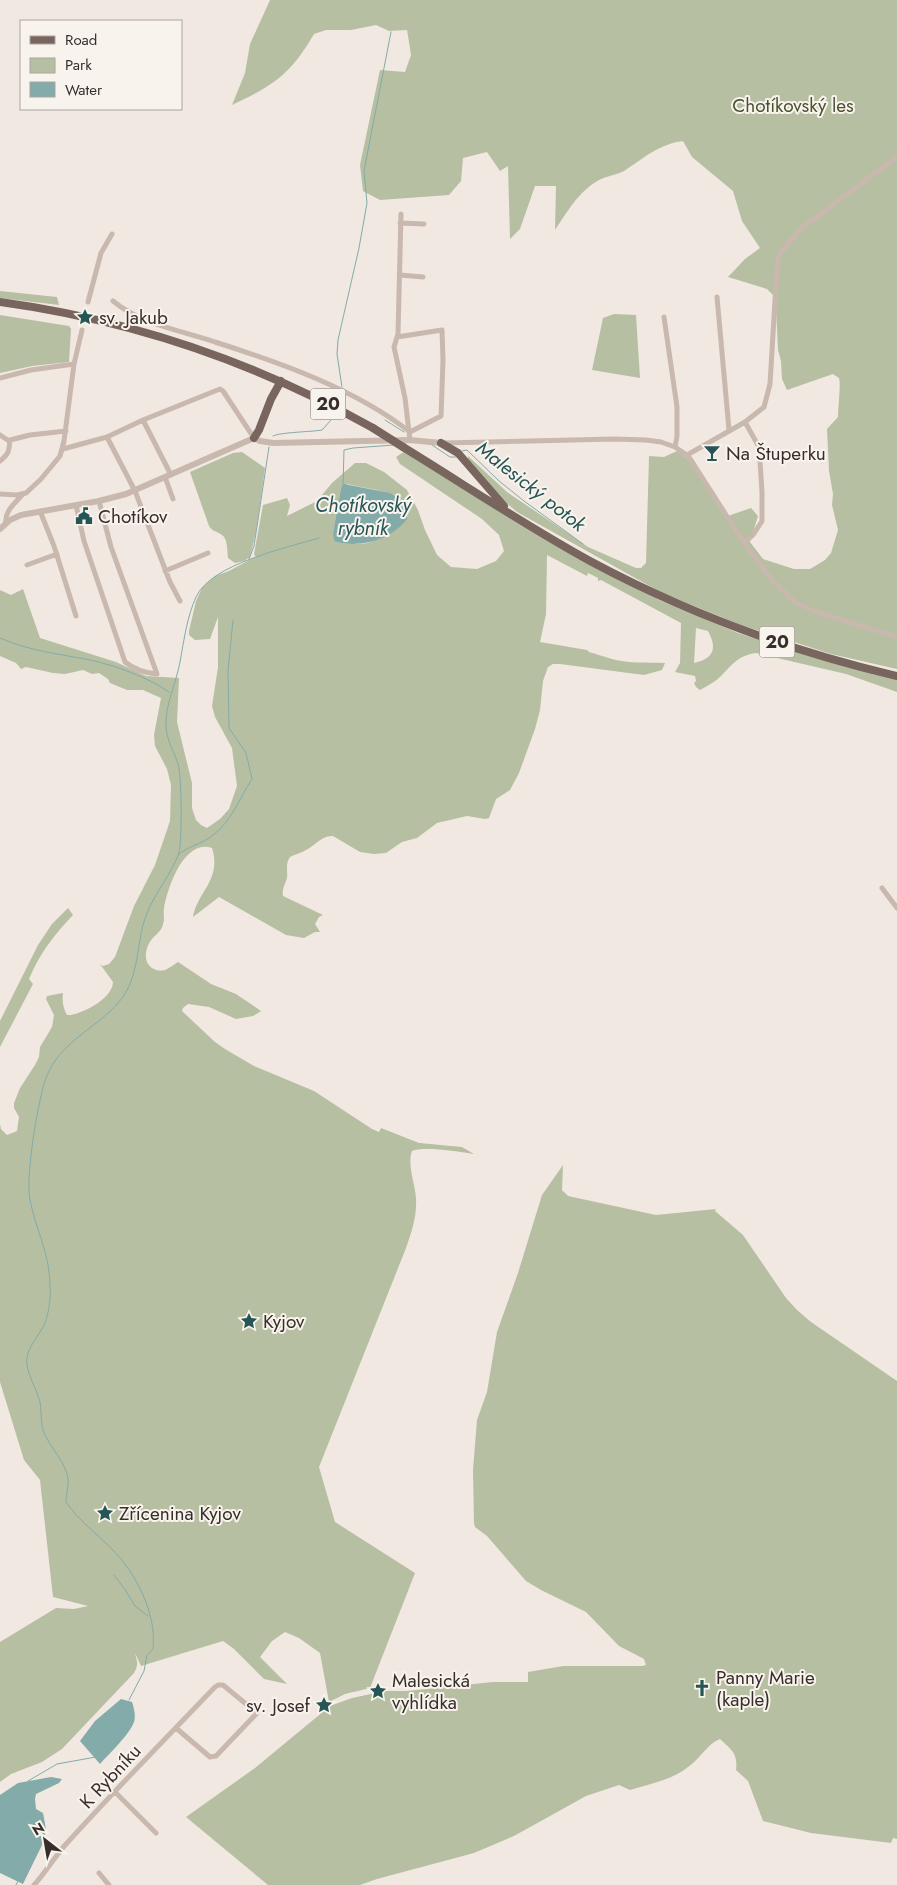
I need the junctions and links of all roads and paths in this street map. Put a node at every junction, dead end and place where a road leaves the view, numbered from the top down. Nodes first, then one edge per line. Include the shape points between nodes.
1 (897, 158) edge
2 (401, 214) dead end
3 (400, 223) junction
4 (424, 224) dead end
5 (112, 234) dead end
6 (400, 275) junction
7 (423, 277) dead end
8 (717, 297) dead end
9 (113, 301) dead end
10 (0, 302) edge
11 (88, 302) dead end
12 (664, 317) dead end
13 (82, 330) dead end
14 (397, 338) junction
15 (74, 364) junction
16 (0, 378) edge
17 (281, 381) junction
18 (143, 420) junction
19 (745, 422) junction
20 (729, 430) junction
21 (66, 432) junction
22 (410, 432) junction
23 (0, 435) edge
24 (108, 437) junction
25 (254, 438) junction
26 (410, 440) junction
27 (9, 442) junction
28 (441, 443) junction
29 (675, 447) junction
30 (63, 449) junction
31 (687, 454) junction
32 (0, 461) edge
33 (168, 476) junction
34 (135, 491) junction
35 (0, 494) edge
36 (22, 495) junction
37 (173, 499) dead end
38 (99, 501) junction
39 (76, 505) junction
40 (40, 511) junction
41 (518, 519) junction
42 (6, 524) junction
43 (0, 530) edge
44 (744, 543) junction
45 (208, 553) dead end
46 (56, 554) junction
47 (27, 565) dead end
48 (165, 571) junction
49 (180, 601) dead end
50 (76, 616) dead end
51 (897, 637) edge
52 (897, 676) edge
53 (882, 888) dead end
54 (897, 908) edge
55 (176, 1728) junction
56 (115, 1792) junction
57 (155, 1822) dead end
58 (150, 1827) junction
59 (156, 1833) dead end
60 (99, 1873) dead end
61 (34, 1885) edge
62 (109, 1885) edge

1 - 19 street via 802,228 782,252 778,259 770,384 764,407
2 - 3 street
3 - 4 street
3 - 6 street
5 - 11 street via 101,252
6 - 7 street
6 - 14 street
8 - 20 street
9 - 22 street via 152,323 255,356 349,394
10 - 17 main road, 20 via 84,316 154,334
12 - 29 street via 676,407
13 - 15 street
14 - 22 street via 394,347
14 - 22 street via 442,330 441,416
15 - 16 street
15 - 21 street
17 - 25 main road
17 - 41 main road, 20, bridge via 373,428
18 - 24 street
18 - 25 street via 220,389
18 - 33 street
19 - 20 street
19 - 44 street via 761,455 762,521
20 - 31 street
21 - 27 street via 30,434
21 - 30 street
22 - 26 street
23 - 27 street
24 - 30 street
24 - 34 street
25 - 26 street via 273,442
25 - 33 street
26 - 28 street
27 - 32 street via 8,455
28 - 29 street via 616,439 661,442
28 - 41 main road via 458,453
29 - 31 street
30 - 36 street via 41,479
31 - 44 street
33 - 34 street
33 - 37 street
34 - 38 street
34 - 48 street
35 - 36 street
36 - 42 street via 8,511
38 - 39 street
38 - 39 street via 111,548 157,674 145,673 125,662 84,541
39 - 40 street
40 - 42 street via 21,515
40 - 46 street
41 - 52 main road, 20 via 592,562 700,613 785,644
42 - 43 street
44 - 51 street via 772,580 796,603
45 - 48 street
46 - 47 street
46 - 50 street
48 - 49 street
53 - 54 street
55 - 55 street, K Rybníku via 210,1757 216,1756 257,1714 218,1685
55 - 56 street, K Rybníku
56 - 58 street
56 - 61 street, K Rybníku via 65,1845
57 - 58 street
58 - 59 street
60 - 62 street

